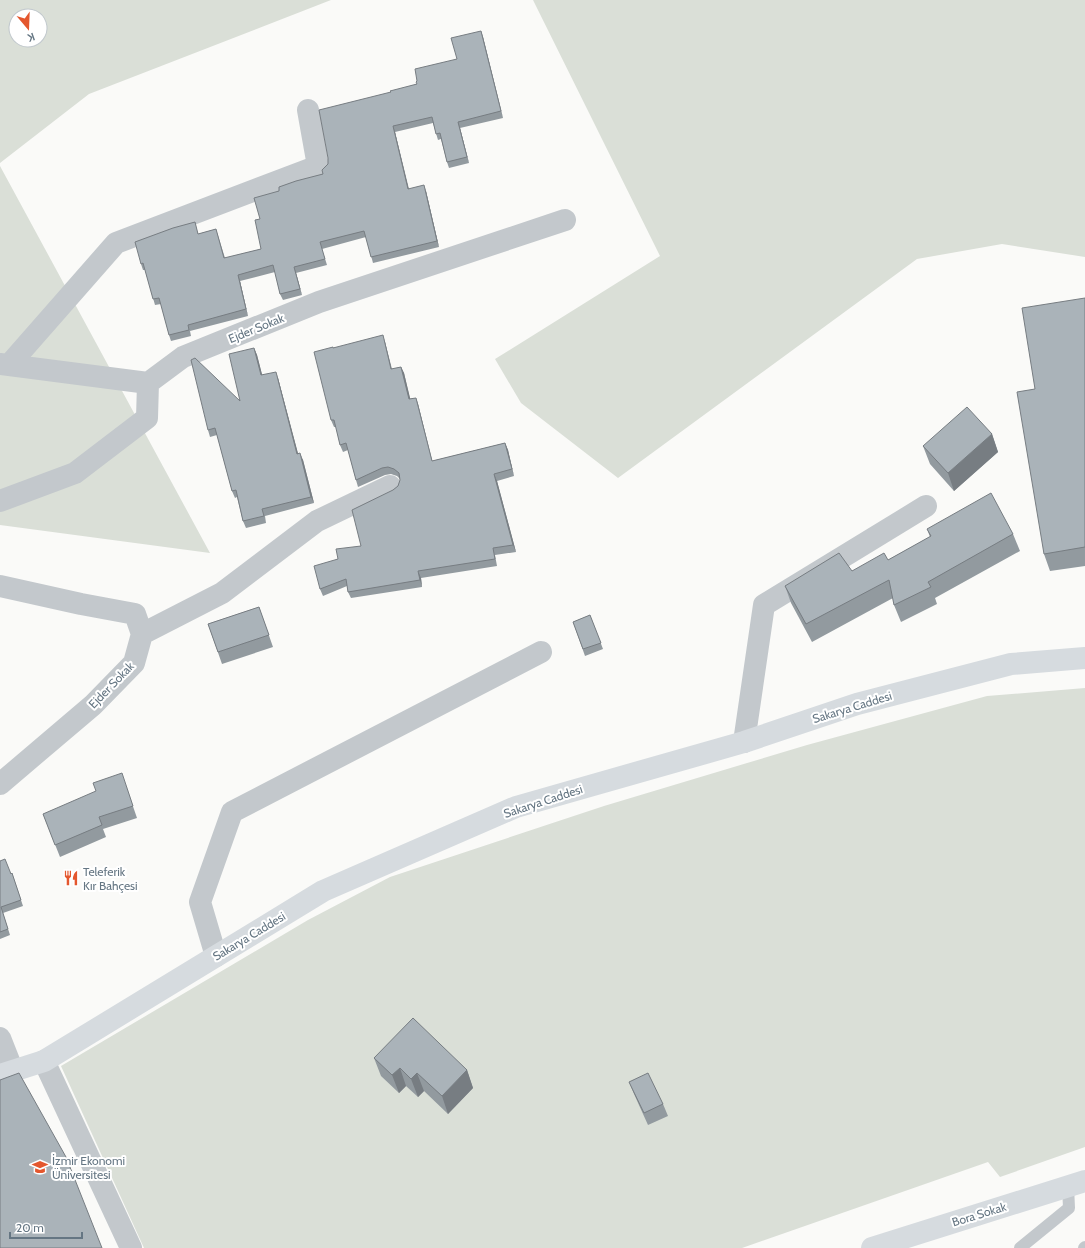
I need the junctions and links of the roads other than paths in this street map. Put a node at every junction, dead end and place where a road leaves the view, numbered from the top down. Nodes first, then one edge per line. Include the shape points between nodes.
1 (308, 110) dead end
2 (565, 220) dead end
3 (4, 364) edge
4 (148, 383) junction
5 (390, 486) dead end
6 (0, 501) edge
7 (926, 506) dead end
8 (0, 586) edge
9 (142, 634) junction
10 (541, 652) dead end
11 (1085, 658) edge
12 (744, 742) junction
13 (0, 784) edge
14 (216, 956) junction
15 (0, 1038) edge
16 (44, 1061) junction
17 (7, 1073) edge
18 (1076, 1184) edge
19 (131, 1248) edge
20 (872, 1248) edge
21 (1020, 1248) edge

1 - 3 street via 318,166 116,243
2 - 4 street, Ejder Sokak via 312,305 183,357
3 - 4 street
4 - 6 street via 147,418 75,473
5 - 9 street via 317,521 222,593
7 - 12 street via 764,605
8 - 9 street via 135,614
9 - 13 street, Ejder Sokak via 134,664 93,704
10 - 14 street via 232,812 200,902
11 - 12 main road, Sakarya Caddesi via 1011,664 856,704
12 - 14 main road, Sakarya Caddesi via 516,807 323,891
14 - 16 main road, Sakarya Caddesi
15 - 17 street
16 - 17 main road, Sakarya Caddesi
16 - 19 street
18 - 20 main road, Bora Sokak
18 - 21 lane via 1069,1208

